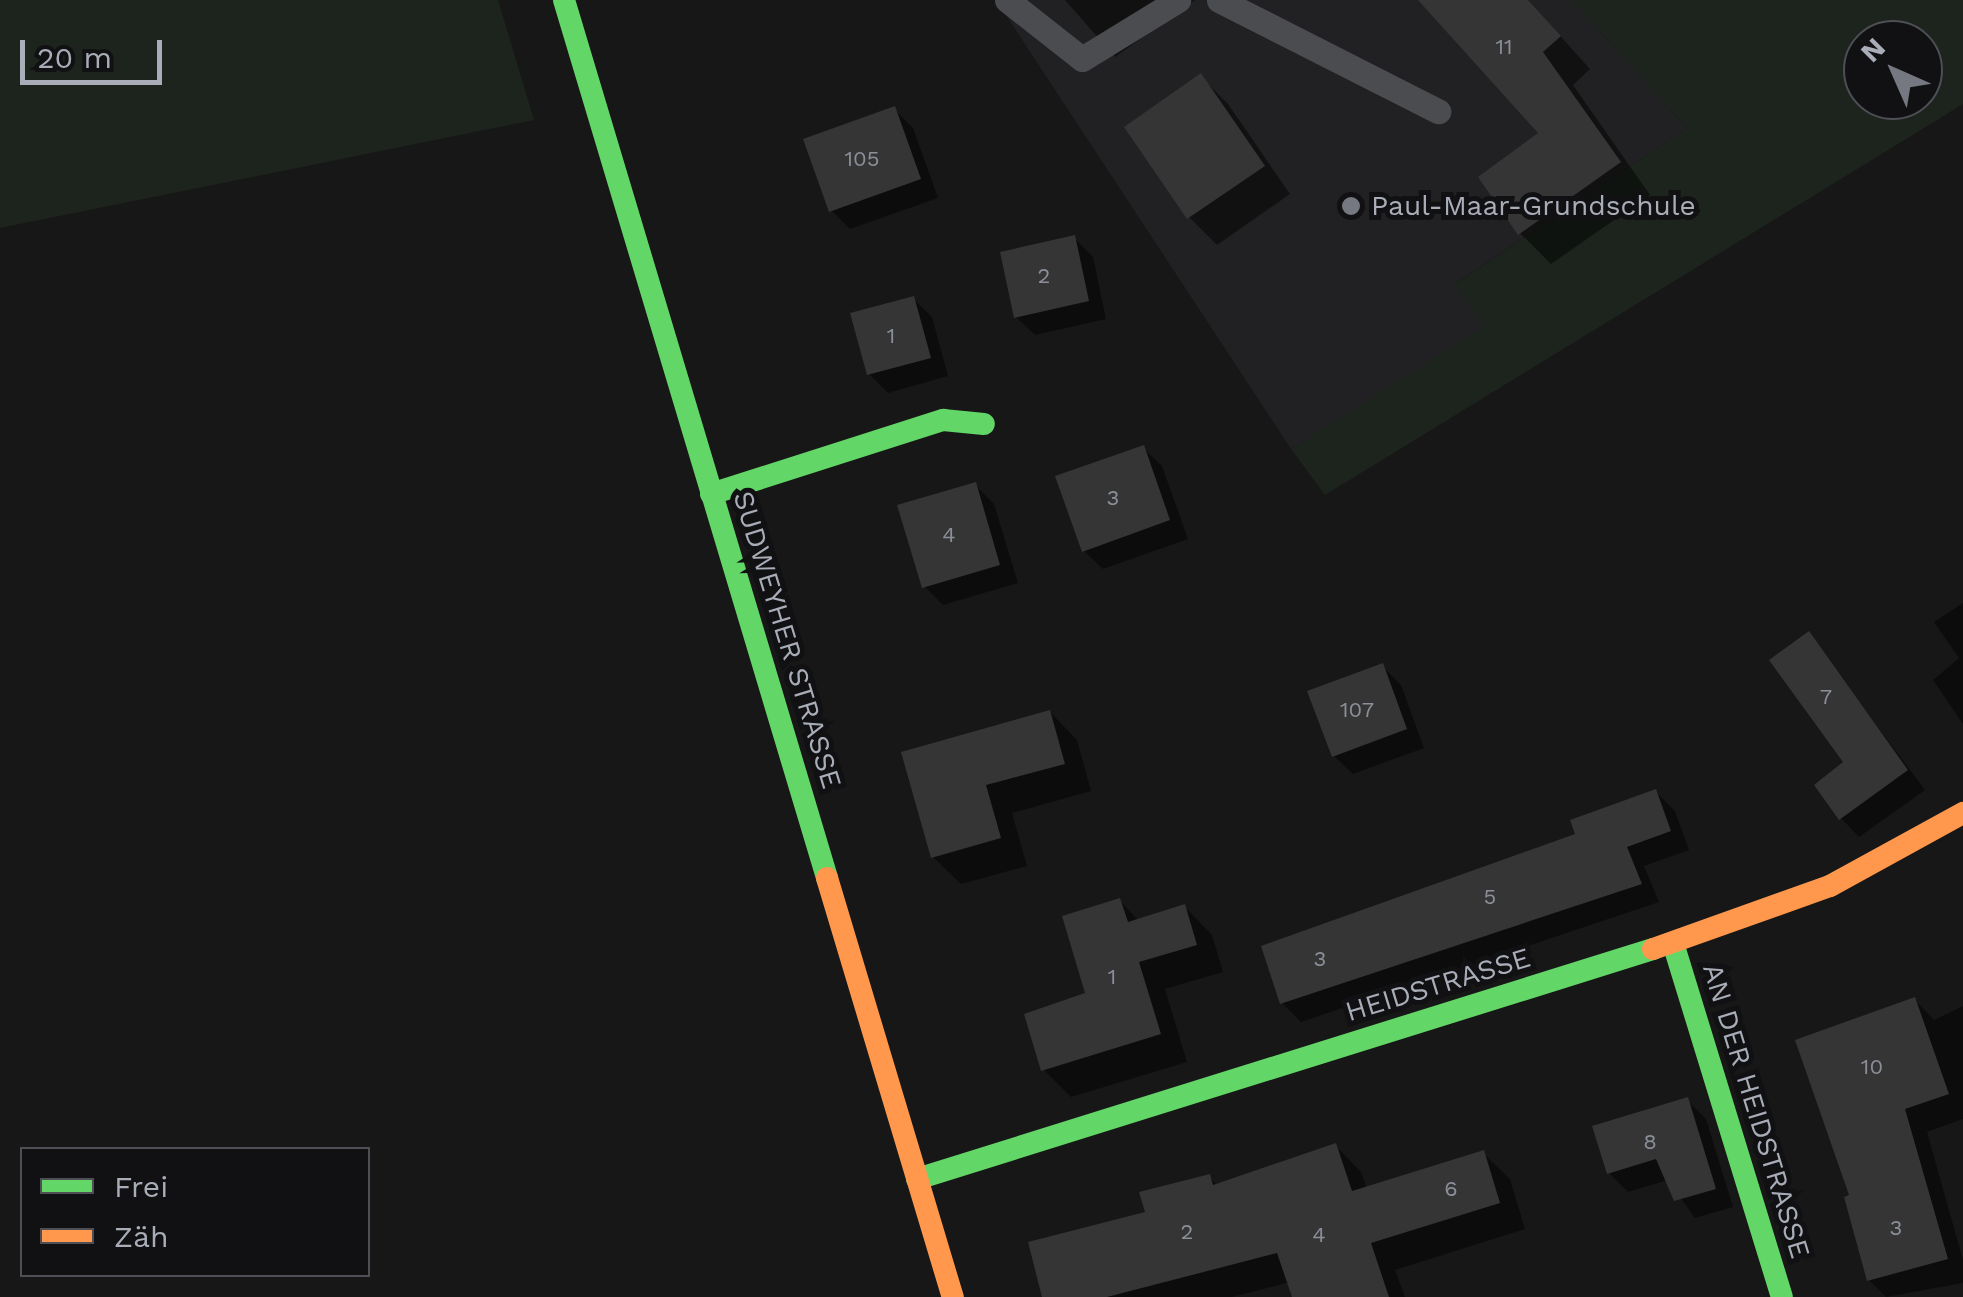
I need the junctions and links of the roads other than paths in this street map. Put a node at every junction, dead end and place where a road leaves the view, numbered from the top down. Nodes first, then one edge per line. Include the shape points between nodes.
1 (564, 0) edge
2 (1007, 0) edge
3 (1178, 0) edge
4 (1220, 0) edge
5 (1438, 111) dead end
6 (984, 424) dead end
7 (712, 494) junction
8 (1963, 813) edge
9 (1673, 944) junction
10 (917, 1179) junction
11 (953, 1297) edge
12 (1782, 1297) edge

1 - 7 street, SUDWEYHER STRASSE
2 - 3 lane via 1082,59
4 - 5 lane
6 - 7 street via 943,420
7 - 10 street, SUDWEYHER STRASSE
8 - 9 street, HEIDSTRASSE via 1830,886
9 - 10 street, HEIDSTRASSE
9 - 12 street, AN DER HEIDSTRASSE
10 - 11 street, SUDWEYHER STRASSE

